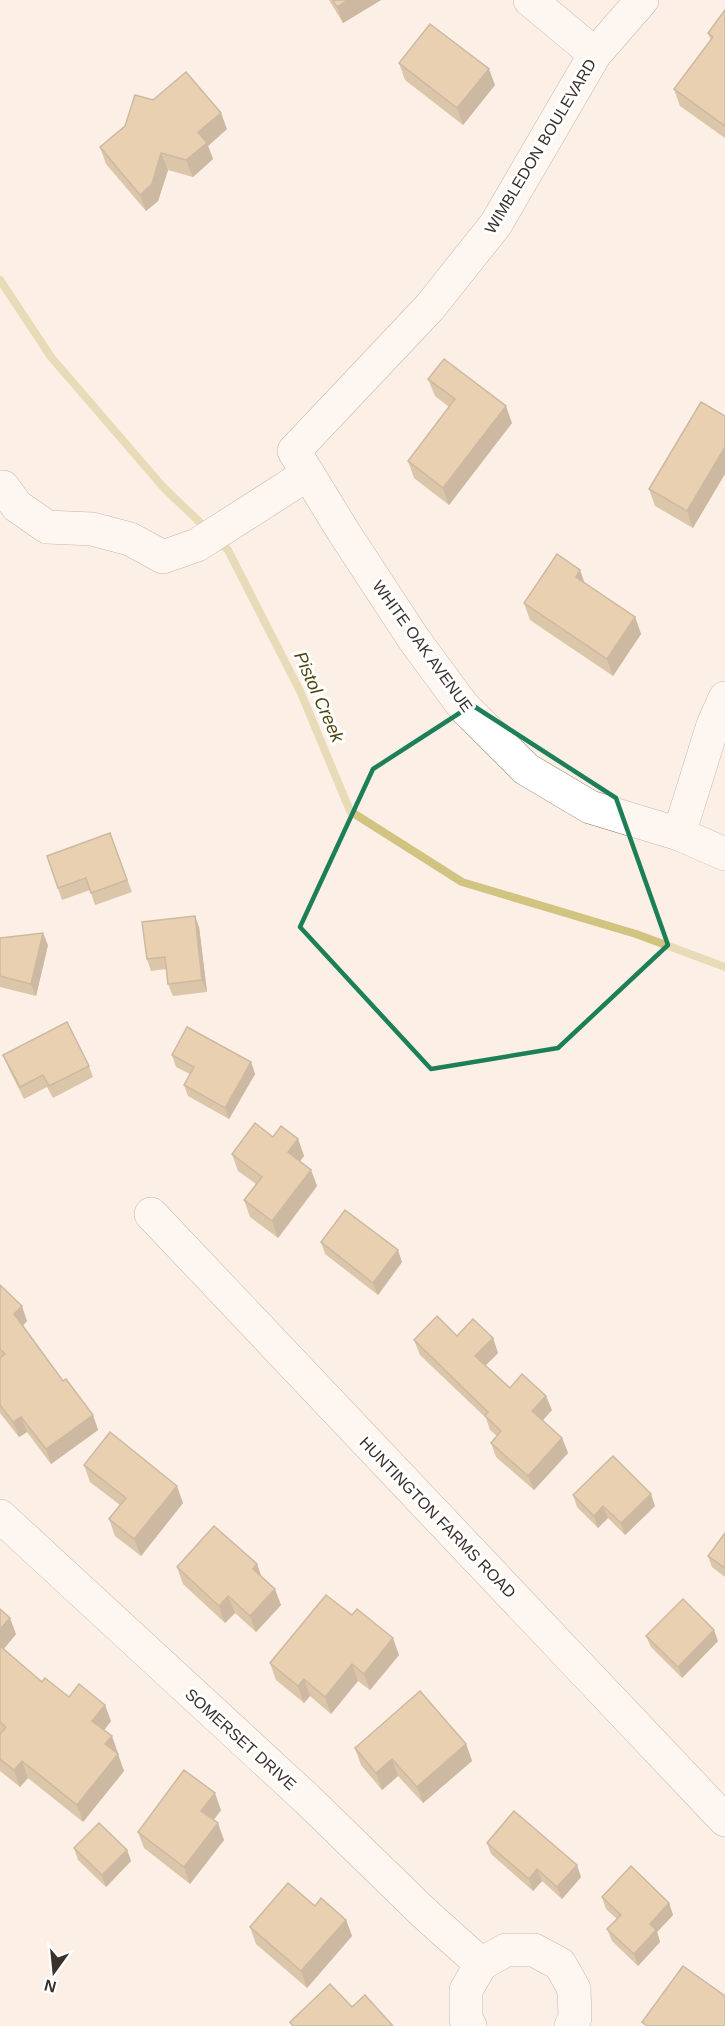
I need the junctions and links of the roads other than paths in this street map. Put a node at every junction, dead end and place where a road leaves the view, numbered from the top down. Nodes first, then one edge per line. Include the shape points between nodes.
1 (530, 0) edge
2 (642, 0) edge
3 (595, 54) junction
4 (301, 463) junction
5 (0, 487) edge
6 (725, 698) edge
7 (679, 834) junction
8 (725, 854) edge
9 (151, 1214) dead end
10 (0, 1516) edge
11 (725, 1820) edge
12 (481, 1964) junction
13 (470, 2026) edge
14 (571, 2026) edge

1 - 3 street
2 - 3 street, WIMBLEDON BOULEVARD
3 - 4 street, WIMBLEDON BOULEVARD via 496,224
4 - 5 street, WIMBLEDON BOULEVARD via 236,520 197,545 163,557 130,538 92,529 47,527 17,506
4 - 7 street, WHITE OAK AVENUE via 413,638 457,698 526,769 590,807
6 - 7 street
7 - 8 street, WHITE OAK AVENUE
9 - 11 street, HUNTINGTON FARMS ROAD
10 - 12 street, SOMERSET DRIVE
12 - 13 street via 466,1990 466,2019
12 - 14 street via 506,1950 534,1950 560,1964 574,1989 575,2018

